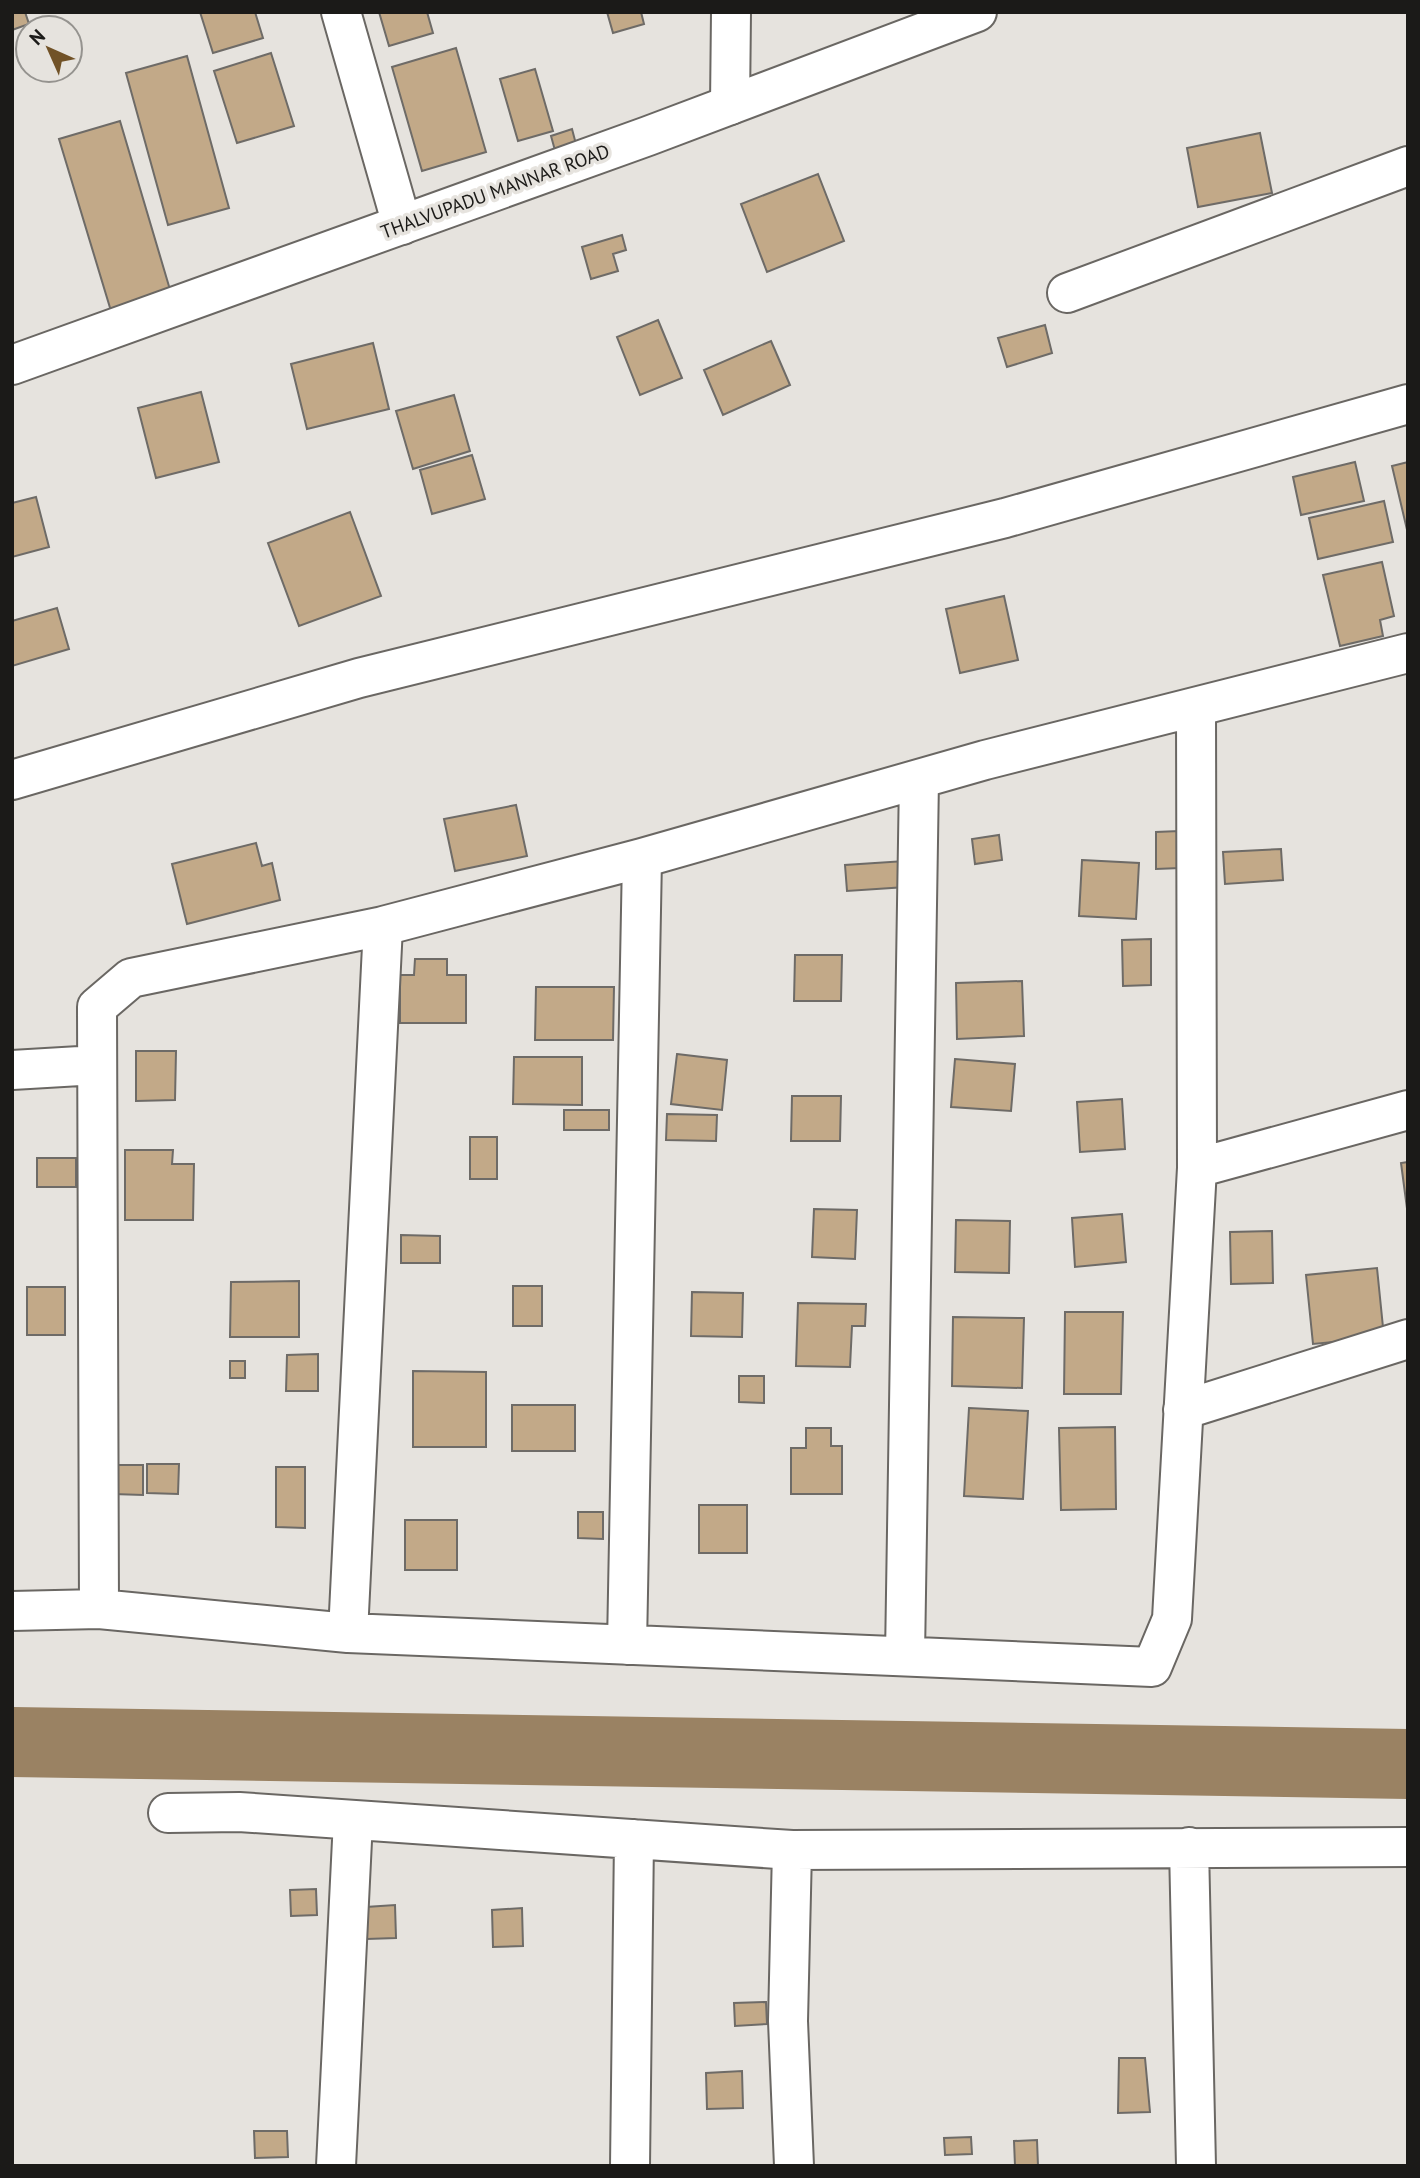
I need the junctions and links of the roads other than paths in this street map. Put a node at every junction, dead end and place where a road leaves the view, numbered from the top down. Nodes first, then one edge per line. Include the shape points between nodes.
1 (341, 12) edge
2 (731, 12) edge
3 (954, 17) edge
4 (730, 105) junction
5 (1408, 166) edge
6 (402, 225) junction
7 (1067, 293) dead end
8 (12, 365) edge
9 (1408, 404) edge
10 (1408, 653) edge
11 (1196, 707) junction
12 (919, 779) junction
13 (12, 780) edge
14 (642, 858) junction
15 (383, 926) junction
16 (97, 1065) junction
17 (12, 1070) edge
18 (1408, 1110) edge
19 (1197, 1168) junction
20 (1408, 1339) edge
21 (1183, 1410) junction
22 (99, 1609) junction
23 (12, 1611) edge
24 (348, 1633) junction
25 (627, 1645) junction
26 (905, 1656) junction
27 (168, 1813) dead end
28 (353, 1820) junction
29 (634, 1839) junction
30 (1189, 1847) junction
31 (1408, 1847) edge
32 (792, 1850) junction
33 (336, 2166) edge
34 (630, 2166) edge
35 (794, 2166) edge
36 (1196, 2166) edge

1 - 6 street
2 - 4 street
3 - 4 street, THALVUPADU MANNAR ROAD
4 - 6 street, THALVUPADU MANNAR ROAD
5 - 7 street
6 - 8 street, THALVUPADU MANNAR ROAD
9 - 13 street via 1005,518 359,678
10 - 11 street
11 - 12 street
11 - 19 street
12 - 14 street
12 - 26 street
14 - 15 street
14 - 25 street
15 - 16 street via 131,978 97,1007
15 - 24 street
16 - 17 street
16 - 22 street
18 - 19 street
19 - 21 street
20 - 21 street
21 - 26 street via 1172,1619 1152,1667
22 - 23 street
22 - 24 street
24 - 25 street
25 - 26 street
27 - 28 street via 239,1812
28 - 29 street
28 - 33 street
29 - 32 street
29 - 34 street
30 - 31 street
30 - 32 street
30 - 36 street
32 - 35 street via 789,2021

